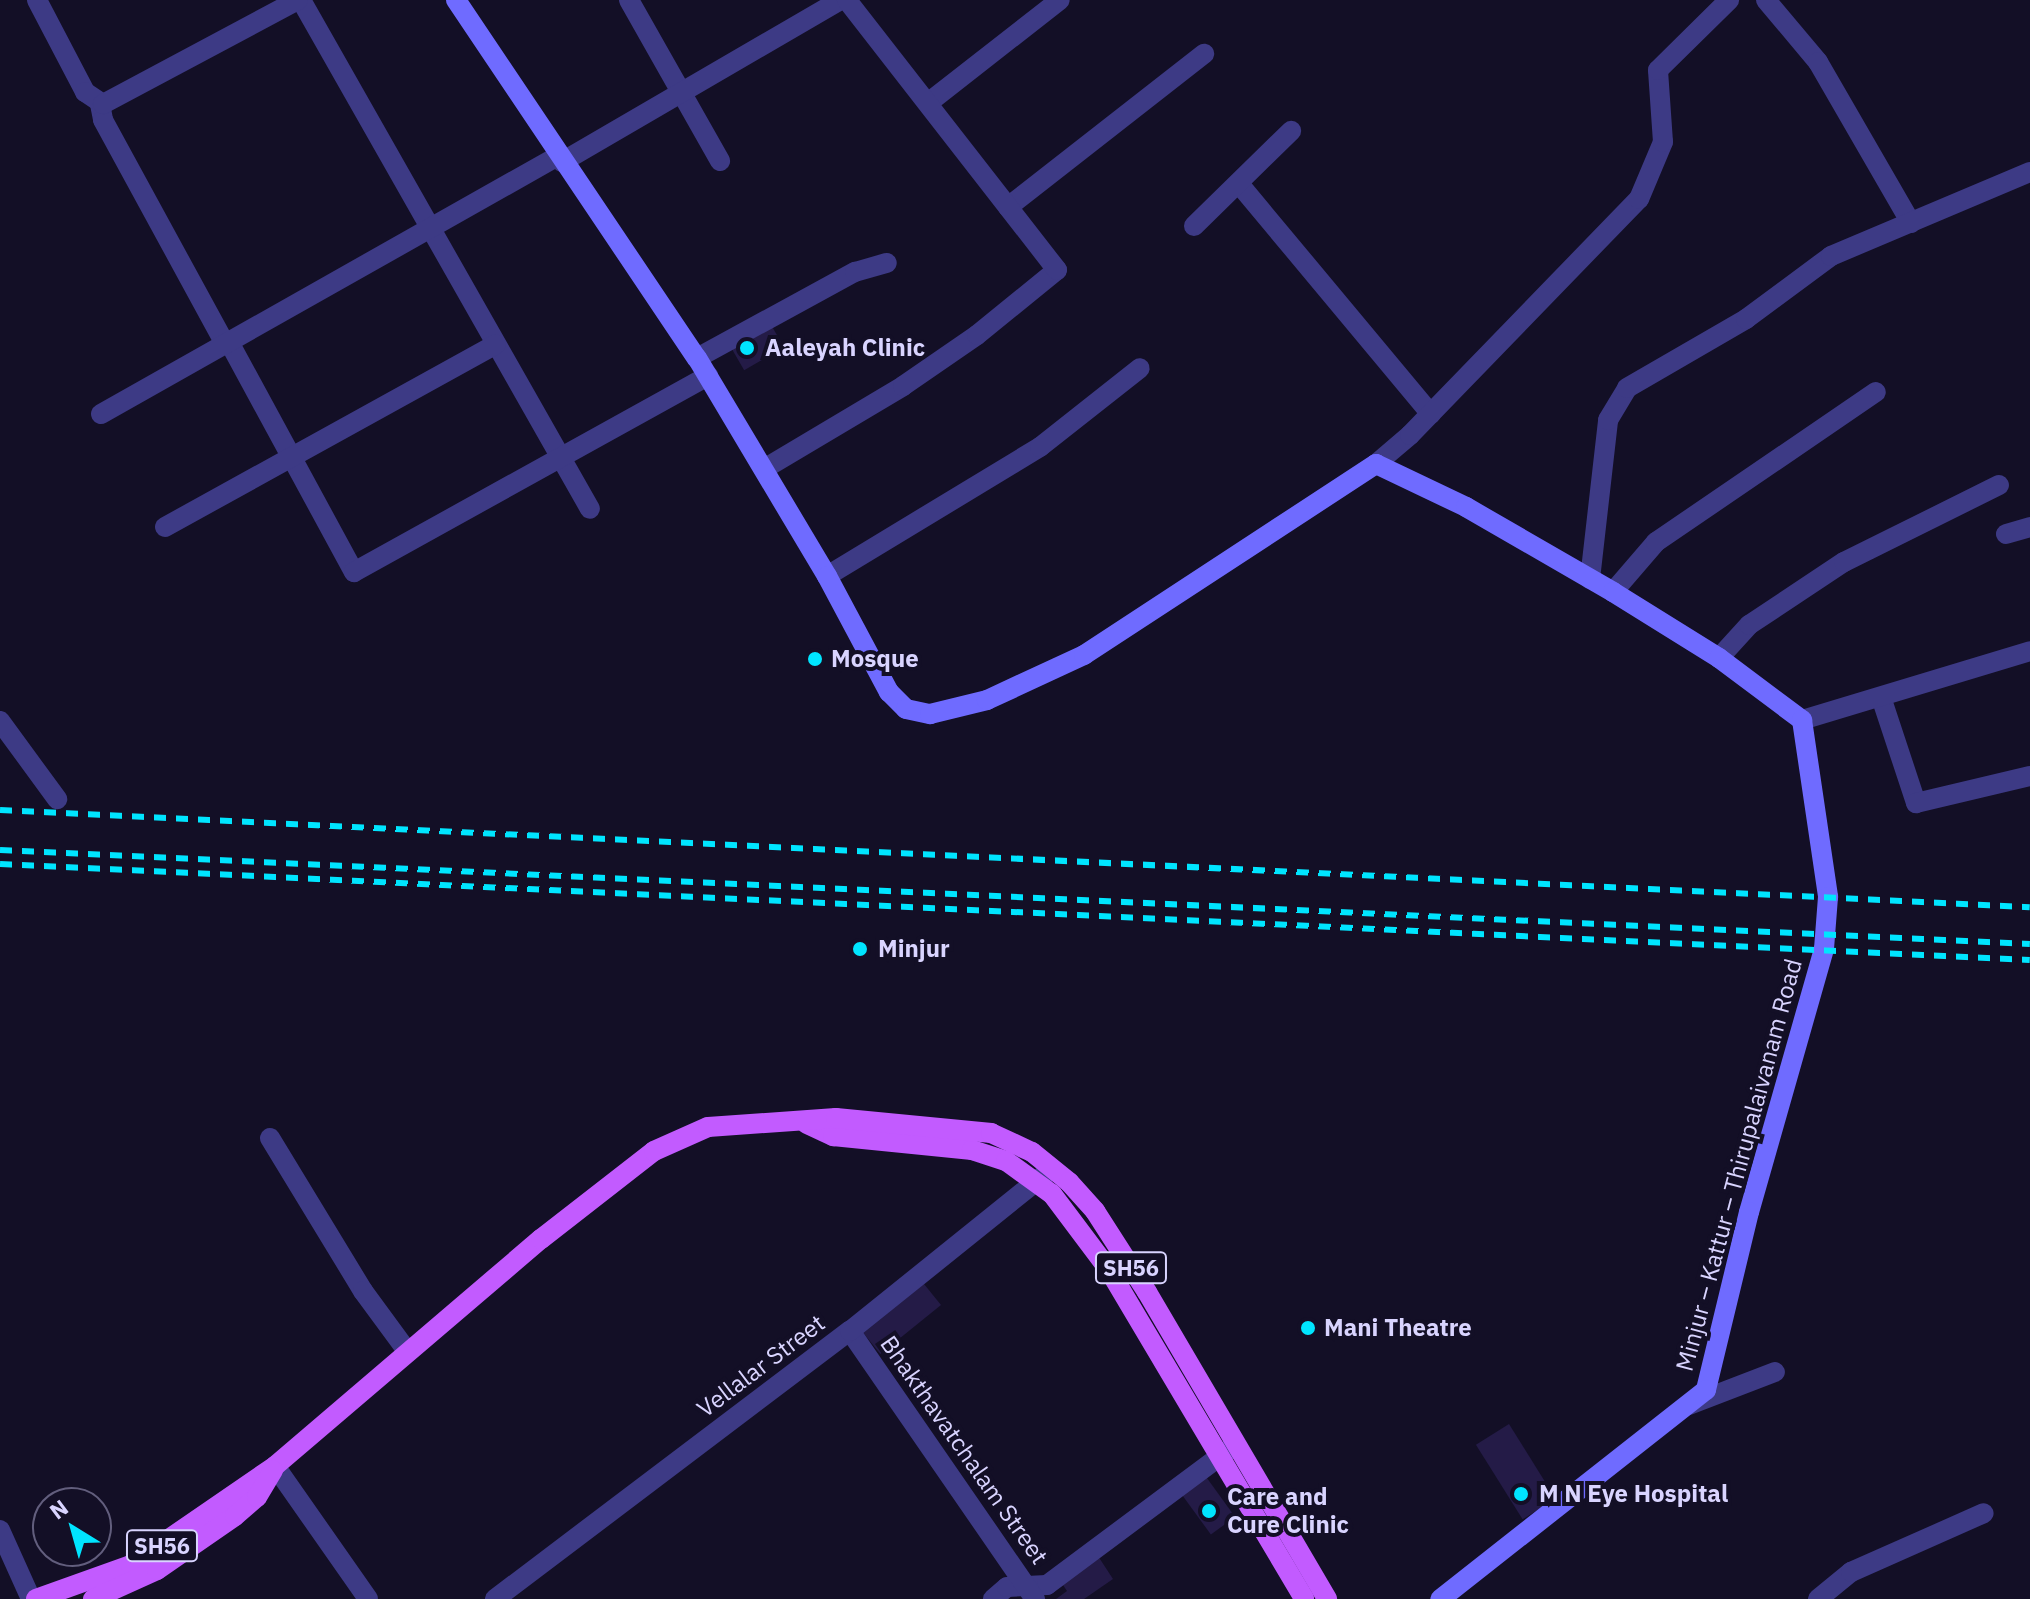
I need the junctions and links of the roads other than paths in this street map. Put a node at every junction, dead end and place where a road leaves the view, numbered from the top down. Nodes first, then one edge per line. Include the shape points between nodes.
1 (37, 0) edge
2 (299, 0) edge
3 (456, 0) edge
4 (629, 0) edge
5 (840, 0) edge
6 (847, 0) edge
7 (1060, 0) edge
8 (1729, 0) edge
9 (1766, 0) edge
10 (1204, 54) dead end
11 (681, 93) junction
12 (928, 103) junction
13 (100, 104) junction
14 (1291, 131) dead end
15 (560, 159) junction
16 (720, 161) dead end
17 (2030, 172) edge
18 (1240, 185) junction
19 (1008, 207) junction
20 (1911, 223) junction
21 (1194, 226) dead end
22 (430, 229) junction
23 (887, 263) dead end
24 (227, 343) junction
25 (496, 344) junction
26 (697, 358) junction
27 (1140, 368) dead end
28 (708, 376) junction
29 (1876, 392) dead end
30 (101, 414) dead end
31 (1431, 414) junction
32 (292, 458) junction
33 (561, 458) junction
34 (1376, 464) junction
35 (764, 469) junction
36 (1999, 485) dead end
37 (590, 509) dead end
38 (165, 527) dead end
39 (2030, 527) edge
40 (2006, 534) dead end
41 (827, 576) junction
42 (1590, 579) junction
43 (1613, 592) junction
44 (2030, 651) edge
45 (1719, 658) junction
46 (1881, 697) junction
47 (1802, 720) junction
48 (0, 721) edge
49 (2030, 776) edge
50 (57, 799) dead end
51 (270, 1138) dead end
52 (1046, 1174) junction
53 (850, 1331) junction
54 (407, 1351) junction
55 (1775, 1372) dead end
56 (1686, 1406) junction
57 (1227, 1451) junction
58 (275, 1466) junction
59 (1984, 1513) dead end
60 (0, 1530) edge
61 (1031, 1592) edge
62 (1318, 1598) edge
63 (33, 1599) edge
64 (93, 1599) edge
65 (368, 1599) edge
66 (495, 1599) edge
67 (993, 1599) edge
68 (1440, 1599) edge
69 (1818, 1599) edge

1 - 13 street via 85,92
2 - 13 street via 127,95
2 - 22 street
3 - 15 main road
4 - 11 street
5 - 11 street
6 - 12 street
7 - 12 street
8 - 31 street via 1658,70 1663,142 1639,199
9 - 20 street via 1818,62
10 - 19 street
11 - 15 street
11 - 16 street
12 - 19 street
13 - 24 street via 103,120
14 - 18 street
15 - 22 street
15 - 26 main road
17 - 20 street
18 - 21 street
18 - 31 street
19 - 35 street via 1057,270 903,386
20 - 42 street via 1831,256 1746,319 1627,388 1608,420
22 - 24 street
22 - 25 street
23 - 26 street via 855,272
24 - 30 street
24 - 32 street
25 - 32 street
25 - 33 street
26 - 28 main road
27 - 41 street via 1040,447
28 - 33 street
28 - 35 main road
29 - 43 street via 1656,542
31 - 34 street
32 - 33 street via 354,572
32 - 38 street
33 - 37 street
34 - 41 main road via 1084,655 987,700 930,714 906,709 889,692
34 - 42 main road via 1466,507
35 - 41 main road
36 - 45 street via 1844,562 1749,625
39 - 40 street
42 - 43 main road
43 - 45 main road
44 - 46 street
45 - 47 main road
46 - 47 street
46 - 49 street via 1916,803
47 - 56 main road, Minjur – Kattur – Thirupalaivanam Road via 1828,897 1824,949 1706,1390
48 - 50 street
51 - 54 street via 363,1291
52 - 53 street, Vellalar Street
52 - 54 main road, SH56 via 991,1133 836,1118 708,1127 654,1151
52 - 57 main road, SH56 via 1102,1222
53 - 61 street, Bhakthavatchalam Street
53 - 66 street, Vellalar Street
54 - 58 main road, SH56
55 - 56 street
56 - 68 main road, Minjur – Kattur – Thirupalaivanam Road
57 - 61 street
57 - 62 main road, SH56
58 - 63 main road, SH56 via 131,1565
58 - 64 main road, SH56 via 257,1497 235,1516 157,1570
58 - 65 street
59 - 69 street via 1851,1572
60 - 63 street
61 - 67 street via 1007,1587

